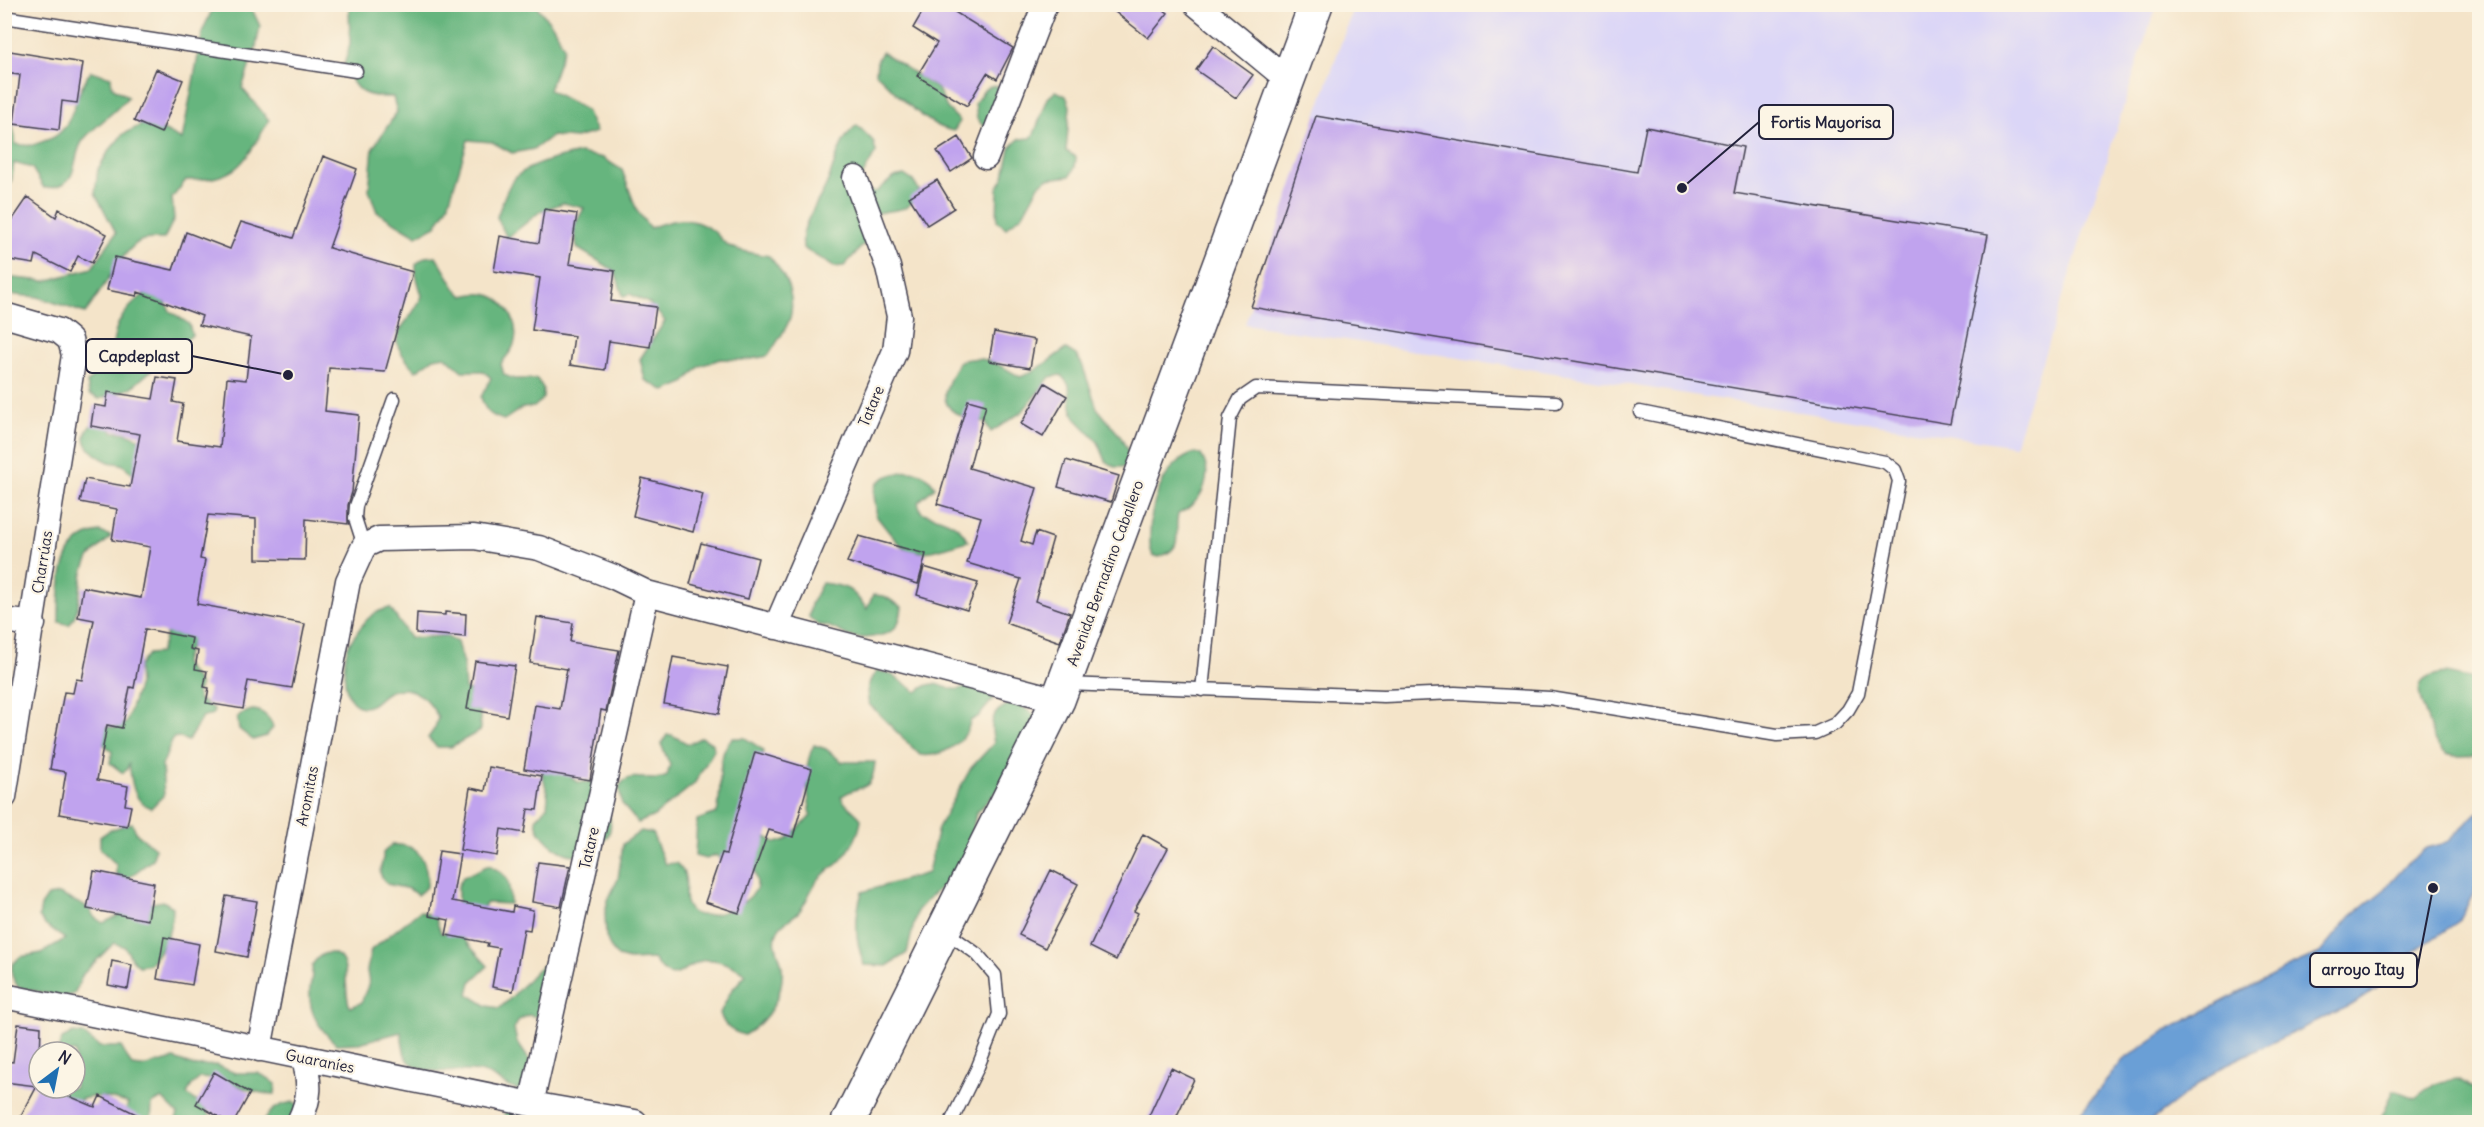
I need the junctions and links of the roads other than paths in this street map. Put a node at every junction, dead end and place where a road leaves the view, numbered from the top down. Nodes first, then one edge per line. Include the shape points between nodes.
1 (1045, 4) edge
2 (1196, 4) edge
3 (1316, 4) edge
4 (4, 17) edge
5 (356, 71) dead end
6 (1288, 80) junction
7 (986, 157) dead end
8 (855, 178) dead end
9 (4, 315) edge
10 (394, 399) dead end
11 (1556, 402) dead end
12 (1640, 412) dead end
13 (364, 546) junction
14 (647, 593) junction
15 (4, 620) edge
16 (33, 624) junction
17 (776, 627) junction
18 (1202, 690) junction
19 (1061, 692) junction
20 (4, 797) edge
21 (944, 930) junction
22 (4, 996) edge
23 (259, 1049) junction
24 (304, 1057) junction
25 (531, 1104) junction
26 (593, 1119) edge
27 (299, 1122) edge
28 (635, 1122) edge
29 (848, 1122) edge
30 (951, 1122) edge

1 - 7 street
2 - 6 street
3 - 6 main road, Avenida Bernadino Caballero
4 - 5 lane
6 - 19 main road, Avenida Bernadino Caballero
8 - 17 street, Tatare via 888,267 899,316 895,351
9 - 16 street, Charrúas via 59,331 70,340 74,356
10 - 13 lane via 356,506 355,518
11 - 18 lane via 1256,388 1240,399 1230,418
12 - 18 lane via 1886,462 1895,470 1899,482 1858,693 1835,724 1815,733 1777,735 1550,698
13 - 14 street via 380,538 474,537 539,548
13 - 23 street, Aromitas via 348,581
14 - 17 street
14 - 25 street, Tatare
15 - 16 street
16 - 20 street, Charrúas
17 - 19 street
18 - 19 lane
19 - 21 main road, Avenida Bernadino Caballero
21 - 29 main road, Avenida Bernadino Caballero
21 - 30 lane via 977,954 995,975 999,1014
22 - 23 street, Guaraníes
23 - 24 street, Guaraníes
24 - 25 street, Guaraníes
24 - 27 street via 310,1085
25 - 26 street, Guaraníes
26 - 28 street, Guaraníes

